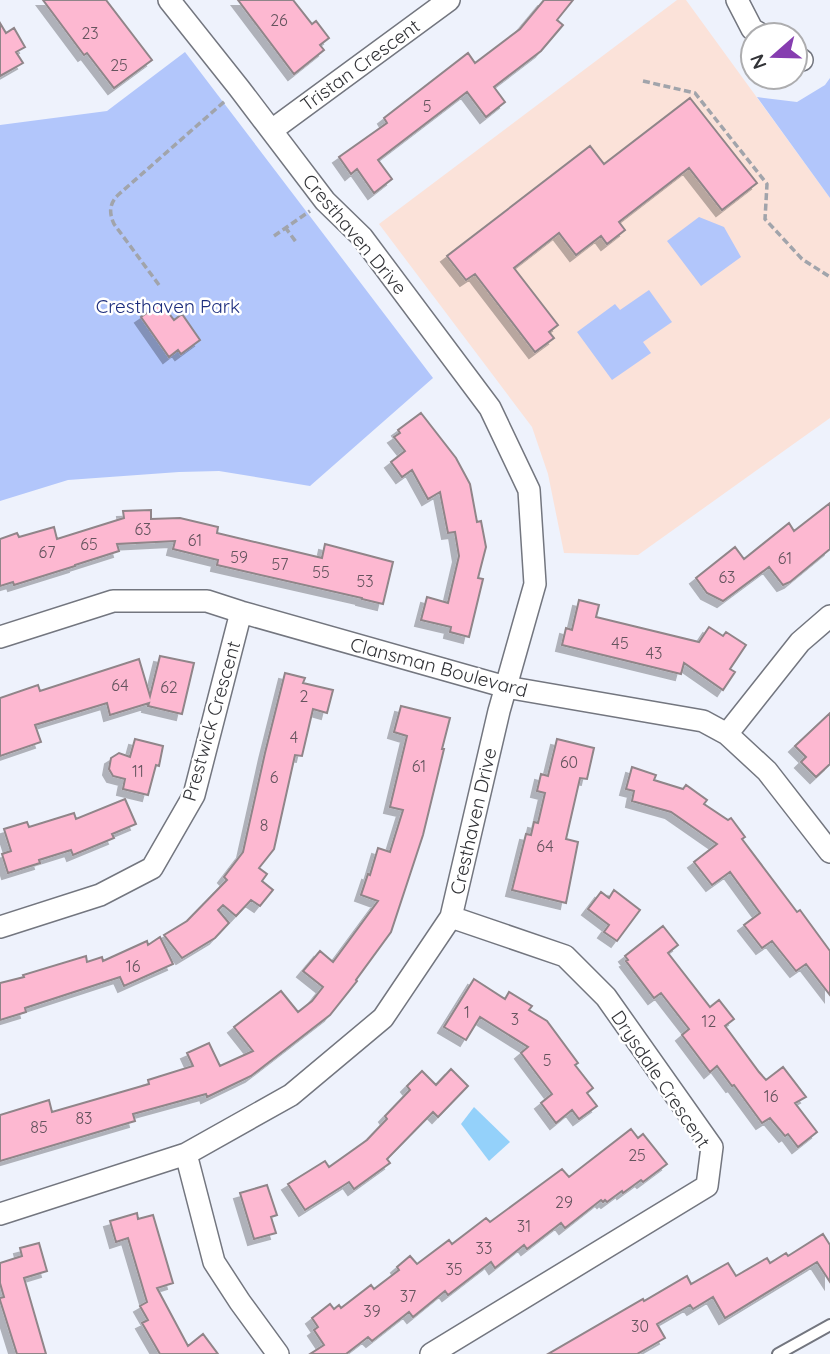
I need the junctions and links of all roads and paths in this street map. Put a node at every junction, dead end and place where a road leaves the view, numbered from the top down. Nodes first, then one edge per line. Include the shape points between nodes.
1 (169, 0) edge
2 (449, 0) edge
3 (737, 0) edge
4 (748, 21) edge
5 (643, 81) dead end
6 (239, 88) junction
7 (272, 130) junction
8 (325, 201) junction
9 (285, 227) junction
10 (274, 236) dead end
11 (296, 242) dead end
12 (830, 277) edge
13 (159, 285) dead end
14 (241, 612) junction
15 (830, 616) edge
16 (0, 637) edge
17 (506, 687) junction
18 (727, 734) junction
19 (830, 852) edge
20 (451, 917) junction
21 (0, 927) edge
22 (186, 1154) junction
23 (0, 1214) edge
24 (830, 1325) edge
25 (278, 1354) edge
26 (431, 1354) edge
27 (778, 1354) edge

1 - 6 street, Cresthaven Drive
2 - 7 street, Tristan Crescent
3 - 4 street
5 - 12 path via 695,93 766,184 765,219 802,260
6 - 7 street, Cresthaven Drive
6 - 13 path via 112,201 114,224
7 - 8 street, Cresthaven Drive
8 - 9 path
8 - 17 street, Cresthaven Drive via 362,237 490,408 529,490 535,584
9 - 10 path
9 - 11 path
14 - 16 street, Clansman Boulevard via 207,601 113,601
14 - 17 street, Clansman Boulevard
14 - 21 street, Prestwick Crescent via 194,795 152,868 100,895
15 - 18 street via 800,642
17 - 18 street, Clansman Boulevard via 702,721
17 - 20 street, Cresthaven Drive
18 - 19 street, Clansman Boulevard via 768,771
20 - 22 street, Cresthaven Drive via 383,1018 291,1094
20 - 26 street, Drysdale Crescent via 565,956 606,997 712,1147 707,1186
22 - 23 street, Cresthaven Drive
22 - 25 street via 214,1262
24 - 27 lane

